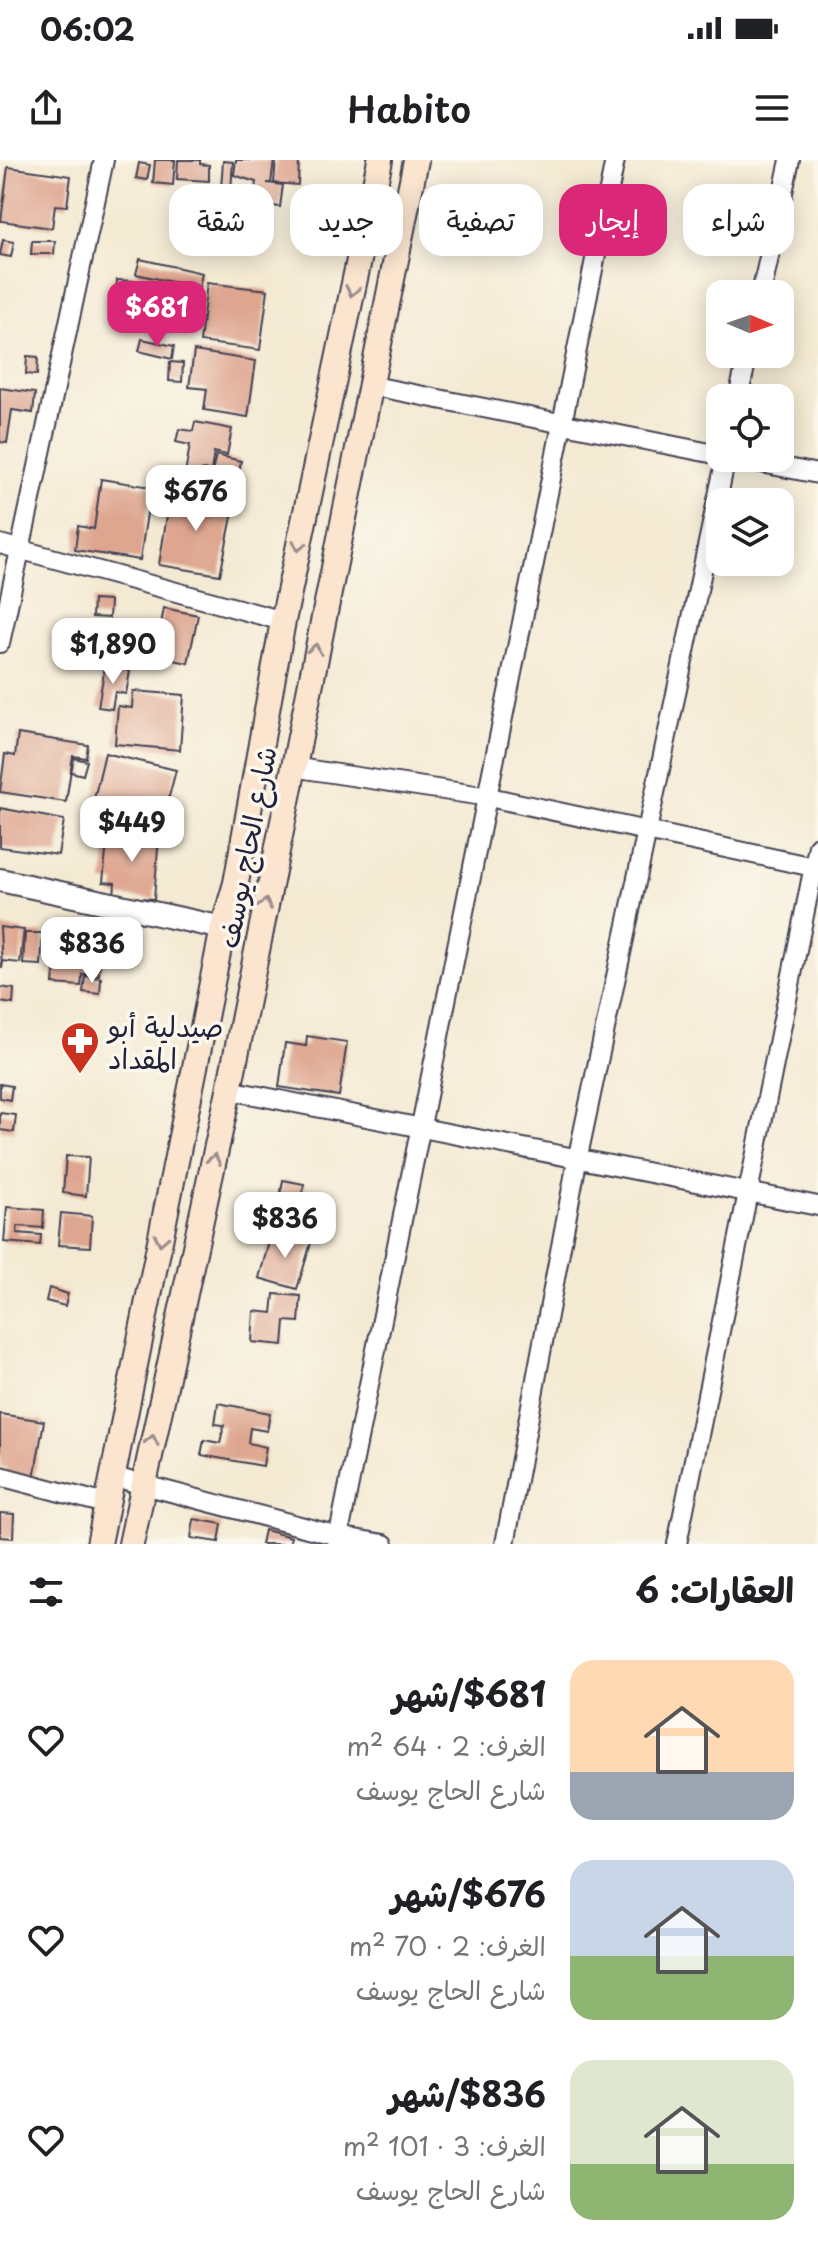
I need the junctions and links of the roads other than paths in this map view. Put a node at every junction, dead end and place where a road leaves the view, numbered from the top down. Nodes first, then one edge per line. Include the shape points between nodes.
1 (104, 160) edge
2 (380, 160) edge
3 (416, 160) edge
4 (615, 160) edge
5 (790, 160) edge
6 (764, 280) edge
7 (368, 385) junction
8 (562, 422) junction
9 (706, 452) edge
10 (794, 469) edge
11 (723, 472) edge
12 (818, 474) edge
13 (0, 544) edge
14 (21, 548) junction
15 (283, 621) junction
16 (0, 643) edge
17 (292, 767) junction
18 (489, 797) junction
19 (647, 832) junction
20 (818, 846) edge
21 (816, 868) edge
22 (0, 880) edge
23 (223, 928) junction
24 (229, 1090) junction
25 (422, 1126) junction
26 (578, 1156) junction
27 (749, 1193) junction
28 (818, 1206) edge
29 (0, 1476) edge
30 (114, 1477) junction
31 (142, 1486) junction
32 (106, 1504) junction
33 (338, 1540) edge
34 (99, 1544) edge
35 (131, 1544) edge
36 (384, 1544) edge
37 (505, 1544) edge
38 (677, 1544) edge

1 - 14 street
2 -> 15 main road, شارع الحاج يوسف
3 - 7 main road, شارع الحاج يوسف
4 - 8 street
5 - 6 street
7 - 8 street
17 -> 7 main road, شارع الحاج يوسف
8 - 9 street
8 - 18 street
10 - 12 street
11 - 19 street
13 - 14 street
14 - 15 street
14 - 16 street
15 - 23 main road, شارع الحاج يوسف via 236,883
17 - 18 street
24 -> 17 main road, شارع الحاج يوسف
18 - 19 street
18 - 25 street
19 - 21 street
19 - 26 street
20 - 21 street
21 - 27 street
22 - 23 street
23 -> 30 main road, شارع الحاج يوسف
24 - 25 street
31 -> 24 main road, شارع الحاج يوسف
25 - 26 street
25 - 33 street
26 - 27 street
26 - 37 street
27 - 28 street
27 - 38 street
29 - 32 street
30 - 31 street
30 - 32 main road, شارع الحاج يوسف
31 - 33 street
31 - 35 main road, شارع الحاج يوسف
32 - 34 main road, شارع الحاج يوسف
33 - 36 street

